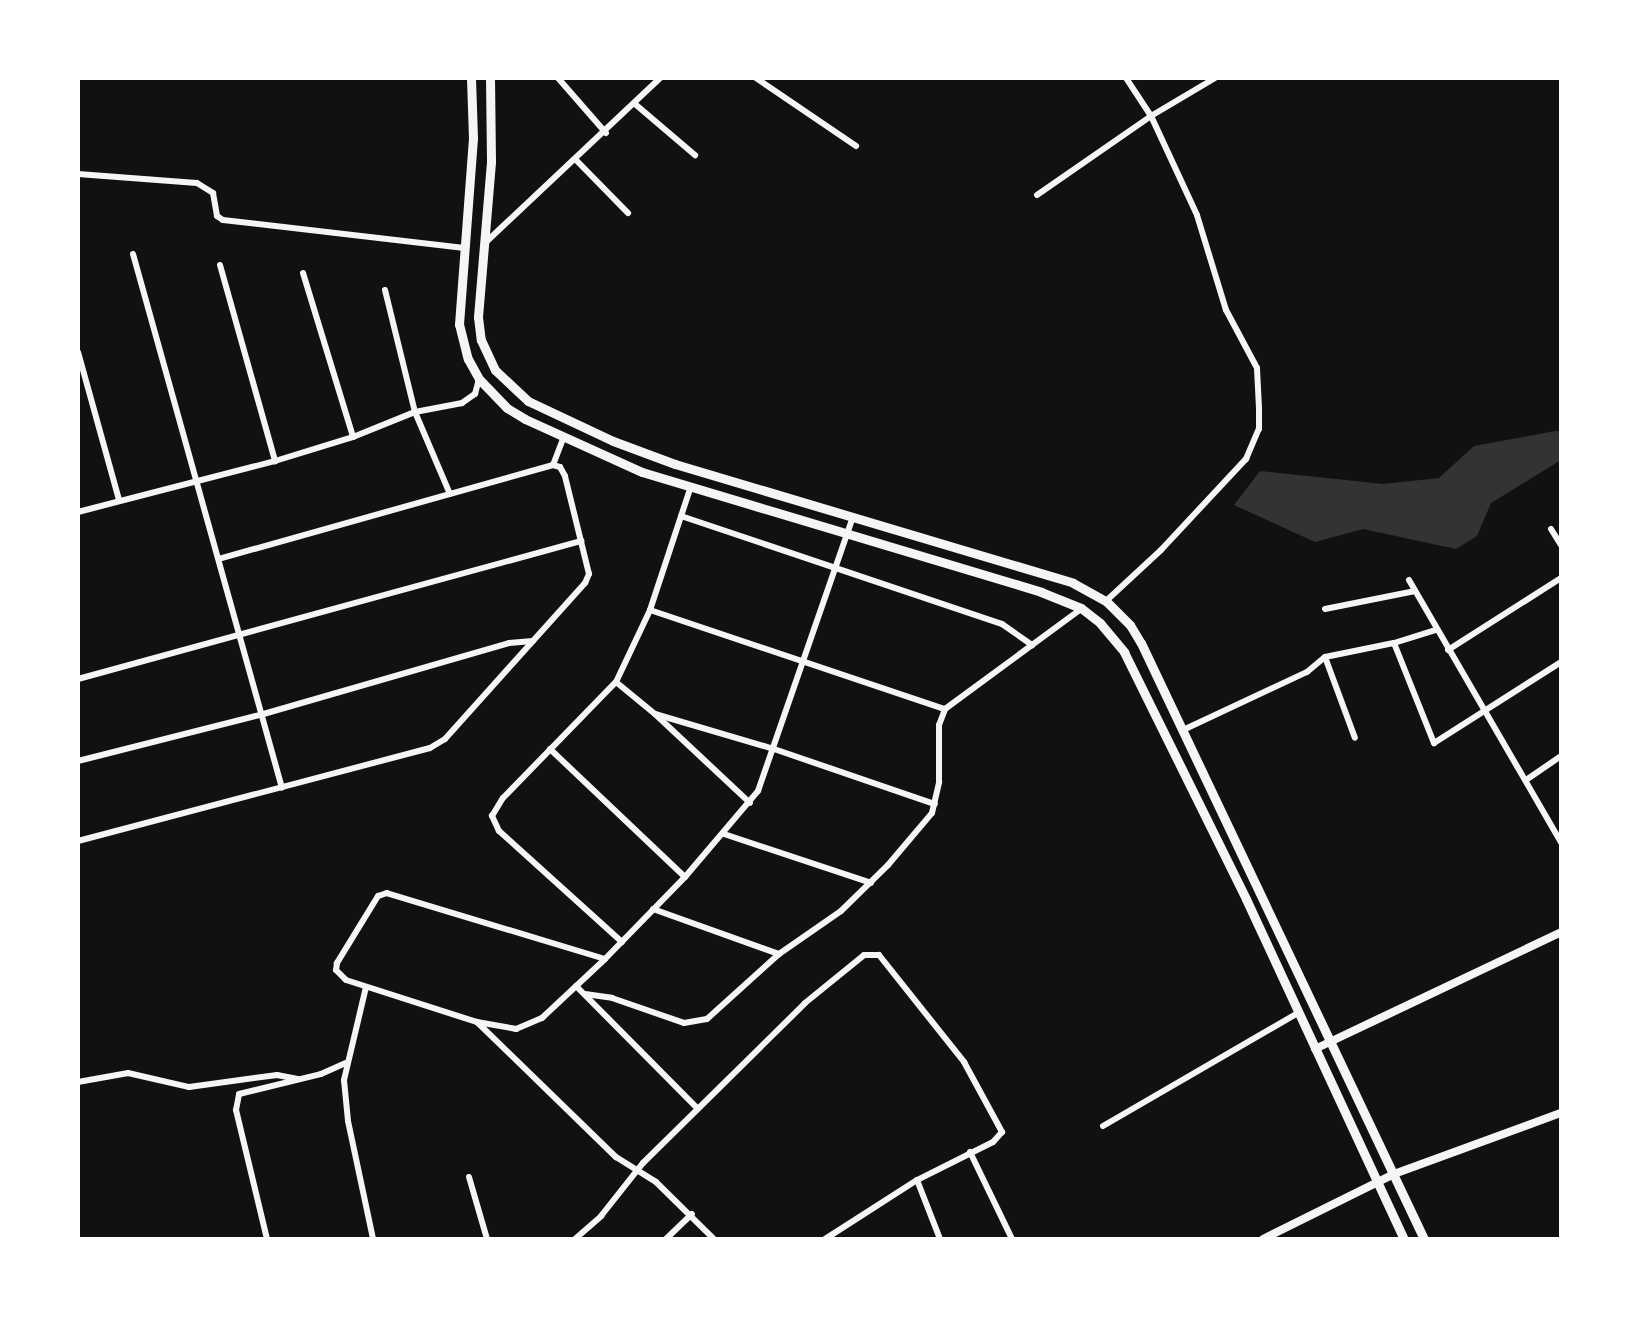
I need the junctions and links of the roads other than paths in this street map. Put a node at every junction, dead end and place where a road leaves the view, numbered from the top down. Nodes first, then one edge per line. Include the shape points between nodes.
1 (471, 78) edge
2 (490, 78) edge
3 (558, 78) edge
4 (660, 78) edge
5 (756, 78) edge
6 (1126, 78) edge
7 (1215, 78) edge
8 (635, 104) junction
9 (1151, 116) junction
10 (606, 133) junction
11 (856, 146) dead end
12 (695, 155) dead end
13 (471, 160) junction
14 (577, 161) junction
15 (491, 162) junction
16 (78, 174) edge
17 (1037, 195) dead end
18 (628, 213) dead end
19 (484, 244) junction
20 (464, 248) junction
21 (133, 254) dead end
22 (220, 265) dead end
23 (303, 273) dead end
24 (385, 290) dead end
25 (78, 352) edge
26 (479, 379) junction
27 (415, 412) junction
28 (353, 437) junction
29 (564, 437) junction
30 (275, 461) junction
31 (553, 465) junction
32 (197, 483) junction
33 (690, 489) junction
34 (450, 494) junction
35 (119, 500) junction
36 (78, 512) edge
37 (681, 516) junction
38 (853, 517) junction
39 (1551, 529) dead end
40 (847, 535) junction
41 (581, 541) junction
42 (1561, 545) edge
43 (219, 559) junction
44 (835, 569) junction
45 (1561, 578) edge
46 (1409, 580) dead end
47 (1415, 591) junction
48 (1106, 601) junction
49 (1081, 608) junction
50 (1325, 609) dead end
51 (650, 610) junction
52 (1436, 630) junction
53 (238, 638) junction
54 (533, 641) junction
55 (1394, 643) junction
56 (1032, 645) junction
57 (1448, 650) junction
58 (1325, 657) junction
59 (804, 659) junction
60 (1561, 662) edge
61 (78, 679) edge
62 (616, 682) junction
63 (945, 709) junction
64 (1483, 713) junction
65 (655, 714) junction
66 (260, 715) junction
67 (1183, 730) junction
68 (1355, 738) dead end
69 (550, 749) junction
70 (774, 749) junction
71 (1561, 756) edge
72 (78, 761) edge
73 (1526, 780) junction
74 (282, 788) junction
75 (750, 803) junction
76 (935, 804) junction
77 (724, 834) junction
78 (78, 841) edge
79 (1561, 842) edge
80 (685, 877) junction
81 (871, 883) junction
82 (653, 909) junction
83 (1561, 932) edge
84 (622, 942) junction
85 (779, 954) junction
86 (605, 959) junction
87 (576, 986) junction
88 (366, 987) junction
89 (585, 994) junction
90 (1298, 1013) junction
91 (477, 1022) junction
92 (1329, 1041) junction
93 (1315, 1049) junction
94 (346, 1063) junction
95 (301, 1080) junction
96 (78, 1082) edge
97 (697, 1108) junction
98 (1561, 1113) edge
99 (1103, 1126) dead end
100 (970, 1152) junction
101 (637, 1170) junction
102 (1394, 1174) junction
103 (469, 1177) dead end
104 (917, 1180) junction
105 (1377, 1183) junction
106 (692, 1214) junction
107 (267, 1239) edge
108 (373, 1239) edge
109 (487, 1239) edge
110 (575, 1239) edge
111 (666, 1239) edge
112 (714, 1239) edge
113 (825, 1239) edge
114 (940, 1239) edge
115 (1012, 1239) edge
116 (1263, 1239) edge
117 (1404, 1239) edge
118 (1424, 1239) edge

1 - 13 main road
2 - 15 main road
3 - 10 street
4 - 8 street
5 - 11 street
6 - 9 street
7 - 9 street
8 - 10 street
8 - 12 street
9 - 17 street
9 - 48 street via 1197,215 1226,310 1257,368 1259,429 1246,459
10 - 14 street
13 - 15 main road
13 - 20 main road
14 - 18 street
14 - 19 street
15 - 19 main road
16 - 20 street via 197,183 213,193 217,216 223,220
19 - 38 main road via 481,340 495,370 528,401 675,464
20 - 26 main road via 459,324
21 - 32 street
22 - 30 street
23 - 28 street
24 - 27 street
25 - 35 street
26 - 27 street via 475,394 462,403
26 - 29 main road via 507,408
27 - 28 street
27 - 34 street
28 - 30 street
29 - 31 street
29 - 33 main road
30 - 32 street
31 - 34 street
31 - 41 street via 565,476
32 - 35 street
32 - 43 street
33 - 37 street
33 - 40 main road
34 - 43 street
35 - 36 street
37 - 44 street
37 - 51 street
38 - 40 street
38 - 48 main road via 1084,587
39 - 42 street
40 - 44 street
40 - 49 main road
41 - 53 street
41 - 54 street via 589,574 585,583
43 - 53 street
44 - 56 street via 1002,624
44 - 59 street
45 - 57 street
46 - 47 street
47 - 50 street
47 - 52 street
48 - 67 main road via 1141,643
49 - 56 street
49 - 90 main road via 1124,652
51 - 59 street
51 - 62 street
52 - 55 street
52 - 57 street
53 - 61 street
53 - 66 street
54 - 66 street via 509,643
54 - 74 street via 445,739 430,748
55 - 58 street
55 - 64 street via 1434,743
56 - 63 street
57 - 64 street
58 - 67 street via 1307,672
58 - 68 street
59 - 63 street
59 - 70 street
60 - 64 street
62 - 65 street
62 - 69 street
63 - 76 street via 939,725
64 - 73 street
65 - 70 street
65 - 75 street
66 - 72 street
66 - 74 street
67 - 92 main road
69 - 80 street
69 - 84 street via 496,807 494,825
70 - 75 street
70 - 76 street
71 - 73 street
73 - 79 street
74 - 78 street
75 - 77 street
76 - 81 street
77 - 80 street
77 - 81 street
80 - 82 street
81 - 85 street
82 - 84 street
82 - 85 street
83 - 92 street
84 - 86 street
85 - 89 street via 699,1023
86 - 87 street
86 - 88 street via 392,893 378,896 337,963 339,975
87 - 89 street
87 - 91 street via 529,1026
88 - 91 street
88 - 94 street
89 - 97 street
90 - 93 main road
90 - 99 street
91 - 101 street via 597,1139
92 - 93 street
92 - 102 main road
93 - 105 main road
94 - 95 street
94 - 108 street via 348,1121
95 - 96 street via 277,1075 189,1087 128,1073
95 - 107 street via 244,1092 236,1102
97 - 100 street via 842,970 864,955 883,958 964,1062 1001,1126 998,1139
97 - 101 street
98 - 102 street
100 - 104 street
100 - 115 street
101 - 106 street
101 - 110 street
102 - 105 street
102 - 118 main road
103 - 109 street
104 - 113 street
104 - 114 street
105 - 116 street
105 - 117 main road
106 - 111 street
106 - 112 street

